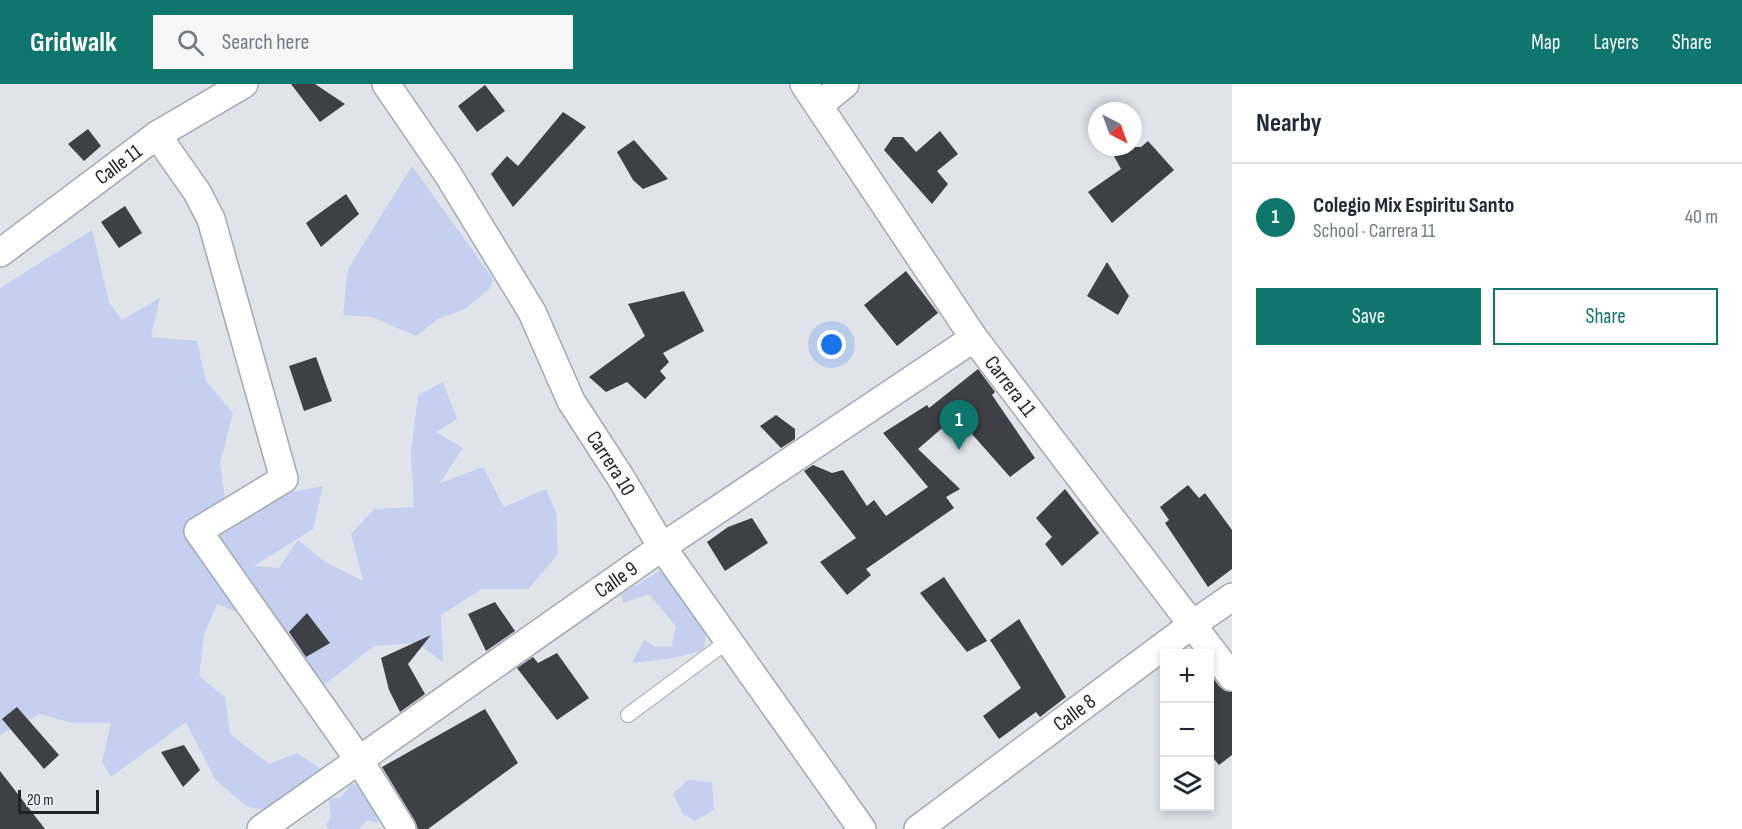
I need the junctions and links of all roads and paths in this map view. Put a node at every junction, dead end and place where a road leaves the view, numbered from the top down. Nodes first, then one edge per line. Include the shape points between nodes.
1 (244, 84) edge
2 (386, 84) edge
3 (845, 84) edge
4 (812, 94) edge
5 (157, 135) junction
6 (0, 253) edge
7 (974, 338) junction
8 (662, 547) junction
9 (1232, 597) edge
10 (1193, 624) junction
11 (728, 641) junction
12 (1232, 677) edge
13 (627, 715) dead end
14 (359, 760) junction
15 (261, 829) edge
16 (402, 829) edge
17 (862, 829) edge
18 (918, 829) edge

1 - 5 street, Calle 11
2 - 8 street, Carrera 10 via 447,173 532,312 571,401
3 - 4 street
4 - 7 street, Carrera 11
5 - 6 street, Calle 11
5 - 14 street via 198,192 211,219 284,479 198,531
7 - 8 street, Calle 9
7 - 10 street, Carrera 11
8 - 11 street, Carrera 10
8 - 14 street, Calle 9
9 - 10 street, Calle 8
10 - 12 street, Carrera 11
10 - 18 street, Calle 8
11 - 13 lane
11 - 17 street, Carrera 10
14 - 15 street, Calle 9
14 - 16 street

